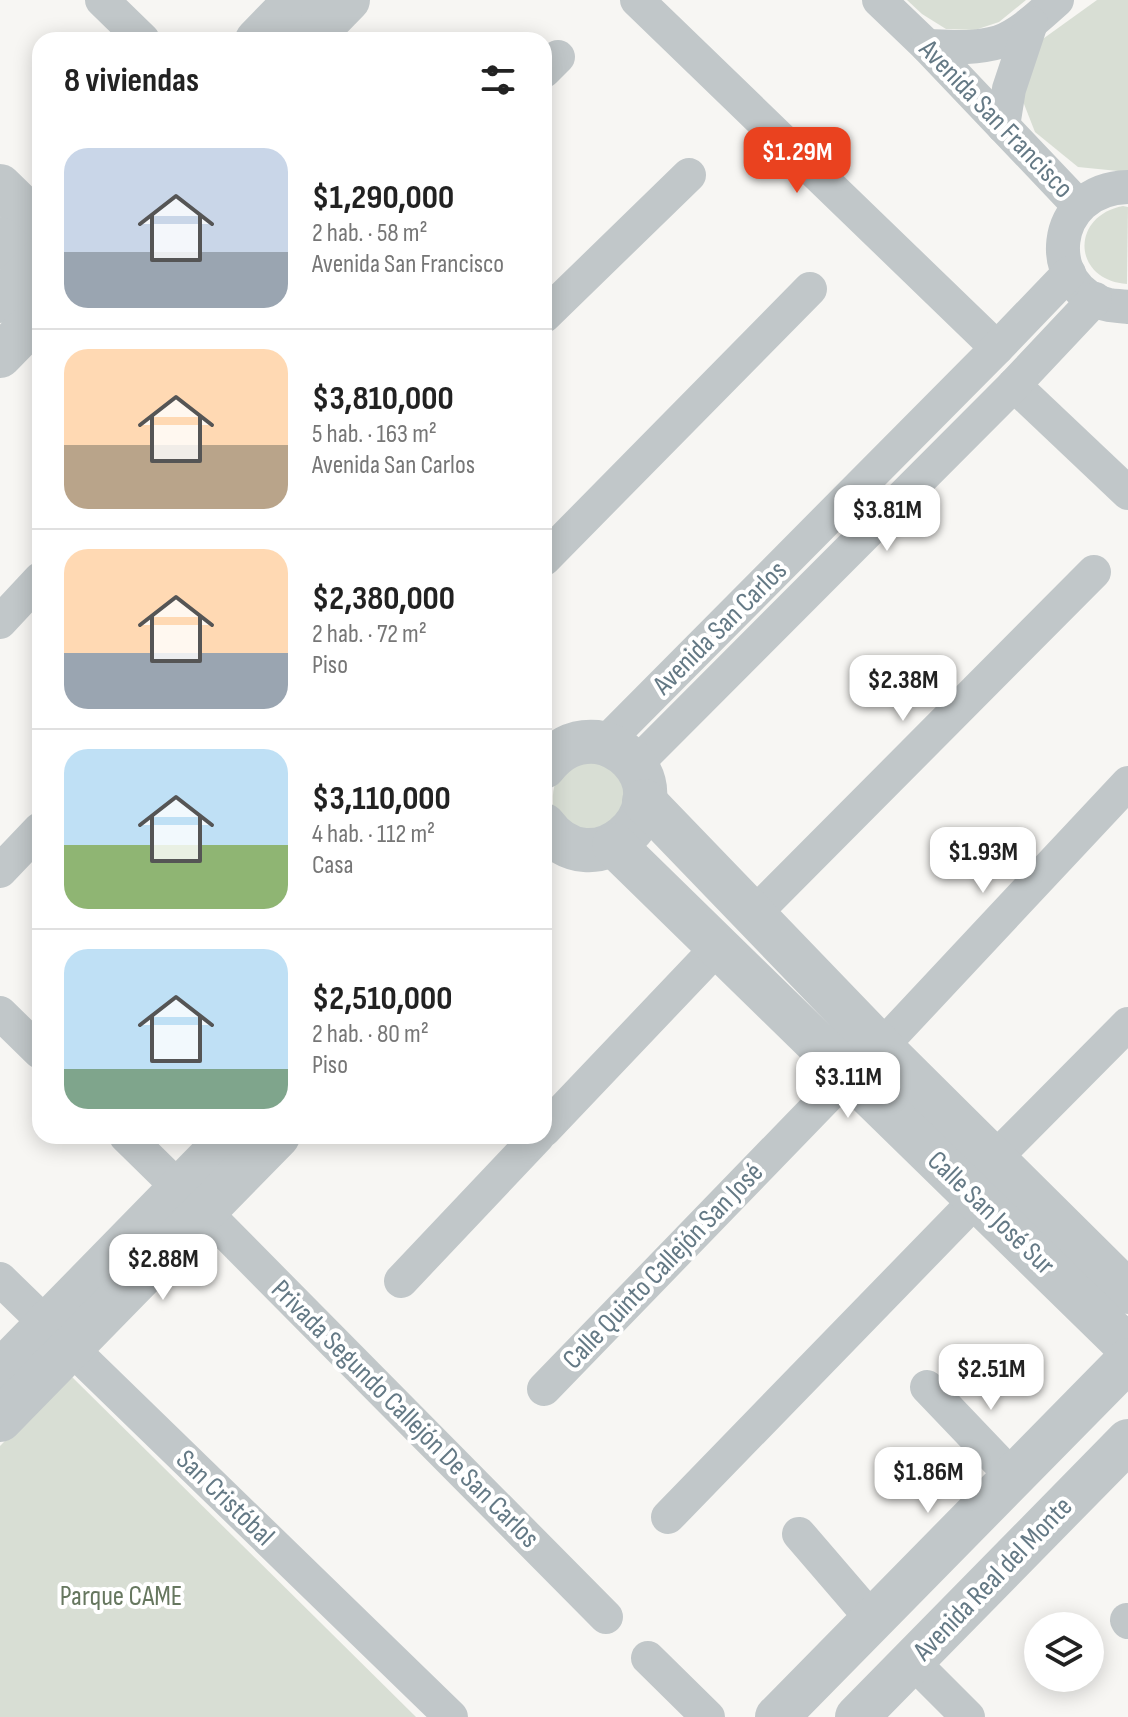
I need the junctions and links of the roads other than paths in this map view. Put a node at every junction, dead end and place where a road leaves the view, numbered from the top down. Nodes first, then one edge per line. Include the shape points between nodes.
1 (102, 0) edge
2 (296, 0) edge
3 (348, 0) edge
4 (637, 0) edge
5 (879, 0) edge
6 (1057, 0) edge
7 (1031, 23) junction
8 (135, 32) edge
9 (265, 32) edge
10 (317, 32) edge
11 (927, 46) junction
12 (1003, 126) junction
13 (689, 175) dead end
14 (0, 186) edge
15 (1128, 187) edge
16 (1079, 206) junction
17 (32, 217) edge
18 (0, 239) edge
19 (32, 266) edge
20 (1069, 273) junction
21 (32, 274) edge
22 (810, 289) dead end
23 (1095, 299) junction
24 (0, 301) edge
25 (1128, 307) edge
26 (552, 308) edge
27 (32, 323) edge
28 (997, 348) junction
29 (0, 356) edge
30 (1014, 385) junction
31 (1128, 493) edge
32 (552, 551) edge
33 (1094, 572) dead end
34 (32, 588) edge
35 (0, 622) edge
36 (590, 757) edge
37 (1128, 783) edge
38 (32, 837) edge
39 (552, 845) edge
40 (614, 845) junction
41 (0, 871) edge
42 (753, 915) junction
43 (719, 946) junction
44 (0, 1013) edge
45 (1128, 1024) edge
46 (32, 1044) edge
47 (865, 1060) junction
48 (552, 1122) edge
49 (134, 1144) edge
50 (226, 1144) edge
51 (267, 1144) edge
52 (530, 1144) edge
53 (994, 1159) junction
54 (977, 1199) junction
55 (192, 1200) junction
56 (0, 1279) edge
57 (401, 1281) dead end
58 (1128, 1292) edge
59 (58, 1336) junction
60 (1128, 1347) edge
61 (1128, 1360) edge
62 (0, 1372) edge
63 (927, 1387) dead end
64 (544, 1389) dead end
65 (0, 1420) edge
66 (1128, 1441) edge
67 (1013, 1477) junction
68 (668, 1517) dead end
69 (799, 1534) dead end
70 (606, 1617) dead end
71 (873, 1620) junction
72 (648, 1658) dead end
73 (912, 1661) junction
74 (451, 1717) edge
75 (708, 1717) edge
76 (777, 1717) edge
77 (857, 1717) edge
78 (968, 1717) edge

1 - 8 street
2 - 9 street
3 - 10 street
4 - 28 street
5 - 11 street, Avenida San Francisco
6 - 7 street
7 - 11 street via 999,41
7 - 12 street
11 - 12 street, Avenida San Francisco
12 - 16 street, Avenida San Francisco
13 - 26 street
14 - 17 street
15 - 16 street via 1111,187
16 - 20 street via 1067,223 1063,243
18 - 19 street
20 - 23 street
20 - 28 street, Avenida San Carlos
21 - 24 street
22 - 32 street
23 - 25 street
23 - 30 street, Avenida San Carlos
27 - 29 street
28 - 36 street, Avenida San Carlos
30 - 31 street
30 - 36 street, Avenida San Carlos
33 - 42 street
34 - 35 street
36 - 40 street via 639,819
36 - 42 street, Calle San José Sur
37 - 47 street, Calle Quinto Callejón San José
38 - 41 street
39 - 40 street via 598,850
40 - 43 street, Calle San José Sur
42 - 47 street, Calle San José Sur
43 - 47 street, Calle San José Sur
43 - 48 street
44 - 46 street
45 - 53 street
47 - 53 street, Calle San José Sur
47 - 54 street, Calle San José Sur
47 - 64 street, Calle Quinto Callejón San José
49 - 55 street, Privada Segundo Callejón De San Carlos
50 - 55 street
51 - 55 street
52 - 57 street
53 - 58 street, Calle San José Sur
54 - 60 street, Calle San José Sur
54 - 68 street
55 - 59 street
55 - 70 street, Privada Segundo Callejón De San Carlos
56 - 59 street, San Cristóbal
59 - 62 street
59 - 65 street
59 - 74 street, San Cristóbal
61 - 67 street, Avenida Real del Monte
63 - 67 street
66 - 73 street, Avenida Real del Monte
67 - 71 street, Avenida Real del Monte
69 - 71 street
71 - 76 street, Avenida Real del Monte
72 - 75 street
73 - 77 street, Avenida Real del Monte
73 - 78 street

